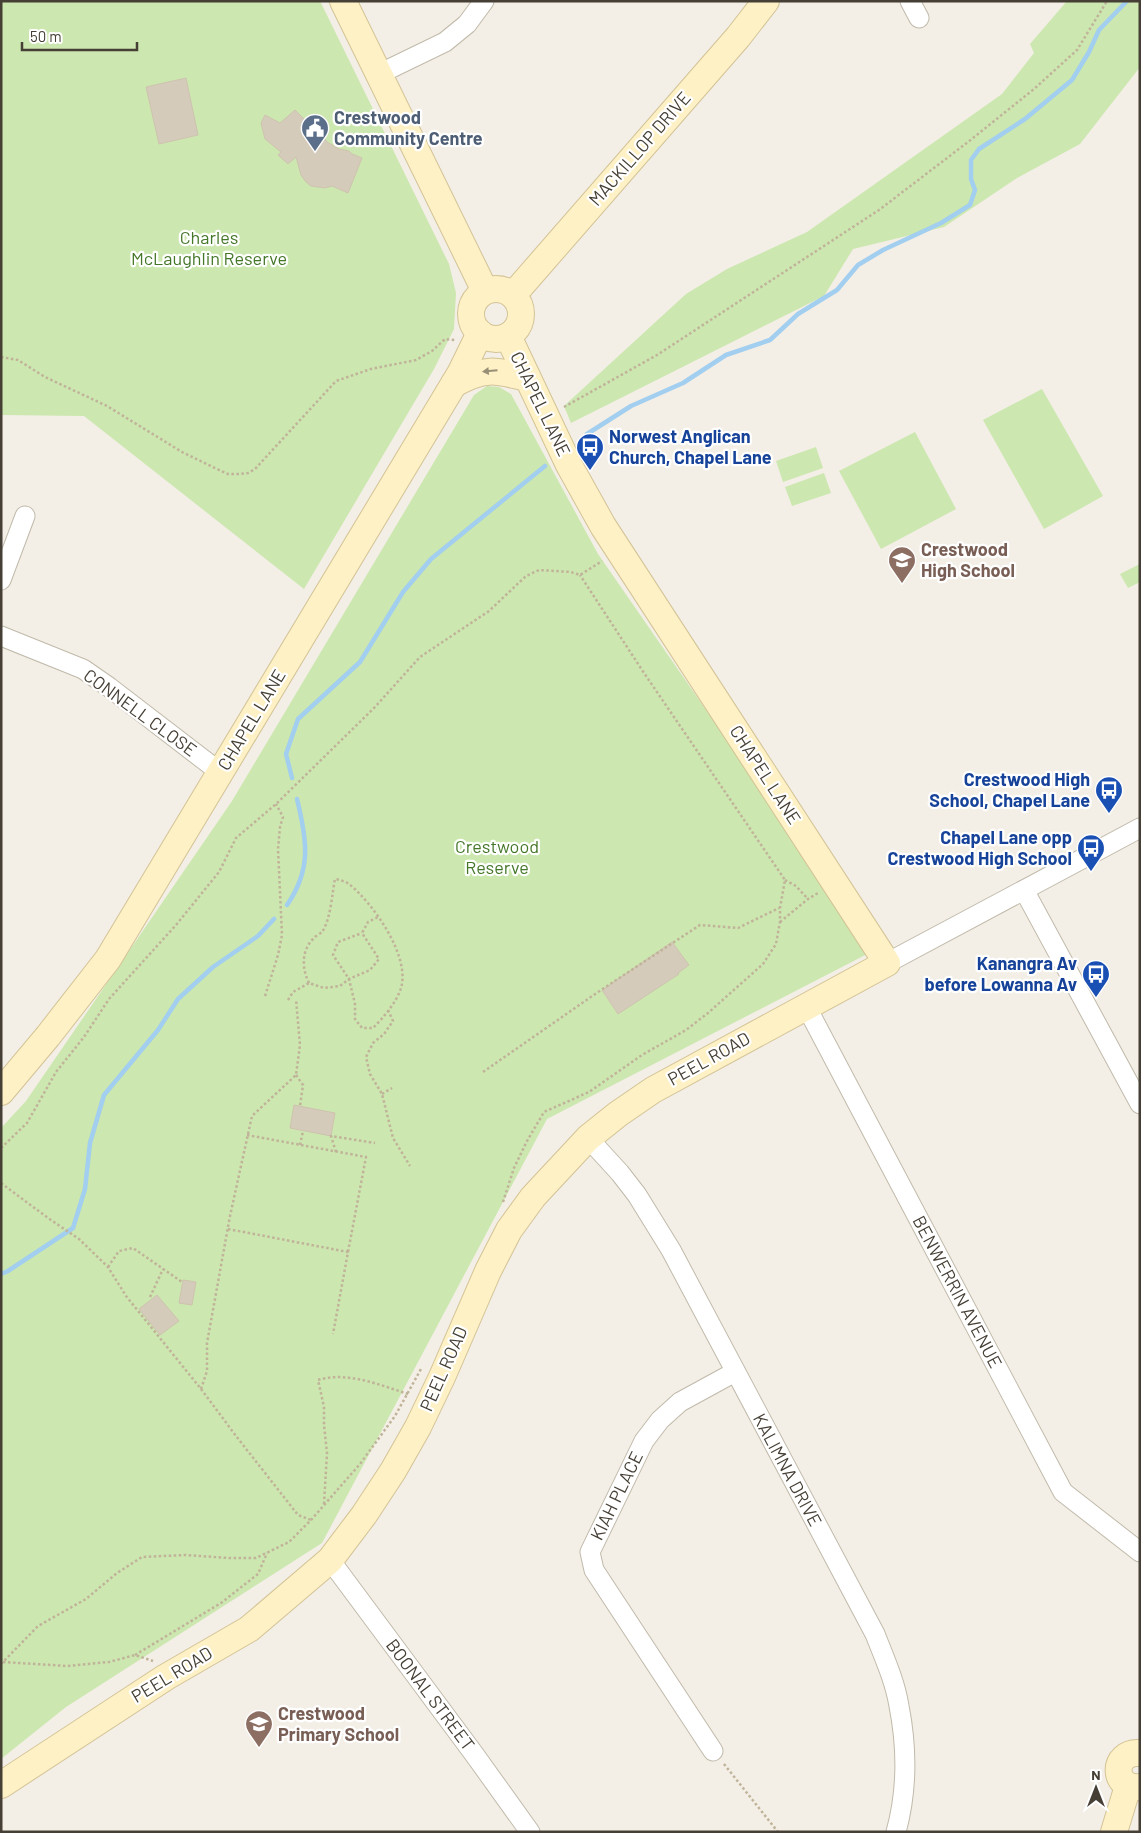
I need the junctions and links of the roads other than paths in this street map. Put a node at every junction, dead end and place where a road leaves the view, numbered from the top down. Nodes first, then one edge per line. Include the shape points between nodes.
1 (344, 1) edge
2 (484, 1) edge
3 (766, 1) edge
4 (379, 74) junction
5 (485, 291) junction
6 (513, 295) junction
7 (508, 336) junction
8 (477, 340) junction
9 (527, 378) junction
10 (454, 384) junction
11 (25, 516) dead end
12 (1, 580) edge
13 (1, 636) edge
14 (221, 773) junction
15 (1140, 828) edge
16 (1024, 890) junction
17 (887, 963) junction
18 (806, 1006) junction
19 (1, 1092) edge
20 (1140, 1104) edge
21 (588, 1138) junction
22 (735, 1372) junction
23 (1140, 1552) edge
24 (330, 1560) junction
25 (713, 1751) road end
26 (1139, 1752) edge
27 (1, 1785) edge
28 (1134, 1787) edge
29 (530, 1832) edge
30 (896, 1832) edge
31 (1114, 1832) edge

1 - 4 street
2 - 4 street via 467,24 445,42
3 - 6 street, MACKILLOP DRIVE
4 - 5 street
5 - 6 street via 496,289
5 - 8 street via 471,311
6 - 7 street via 519,304 520,318 514,332
7 - 8 street
7 - 9 street, CHAPEL LANE
8 - 10 street, CHAPEL LANE
9 -> 10 street via 497,370 482,372
9 - 17 street, CHAPEL LANE via 592,508
10 - 14 street, CHAPEL LANE
11 - 12 street
13 - 14 street, CONNELL CLOSE via 83,669
14 - 19 street, CHAPEL LANE via 108,959
15 - 16 street
16 - 17 street
16 - 20 street
17 - 18 street, PEEL ROAD
18 - 21 street, PEEL ROAD via 653,1090
18 - 23 street, BENWERRIN AVENUE via 1063,1492
21 - 22 street, KALIMNA DRIVE via 620,1173 649,1214
21 - 24 street, PEEL ROAD via 533,1197 509,1230 418,1427 369,1508
22 - 25 street, KIAH PLACE via 680,1402 660,1420 644,1441 590,1552 594,1570
22 - 30 street, KALIMNA DRIVE via 875,1634 889,1670 905,1745 904,1784
24 - 27 street, PEEL ROAD via 249,1629 166,1677
24 - 29 street, BOONAL STREET
26 - 28 street via 1125,1756 1119,1766 1122,1782
28 - 31 street

